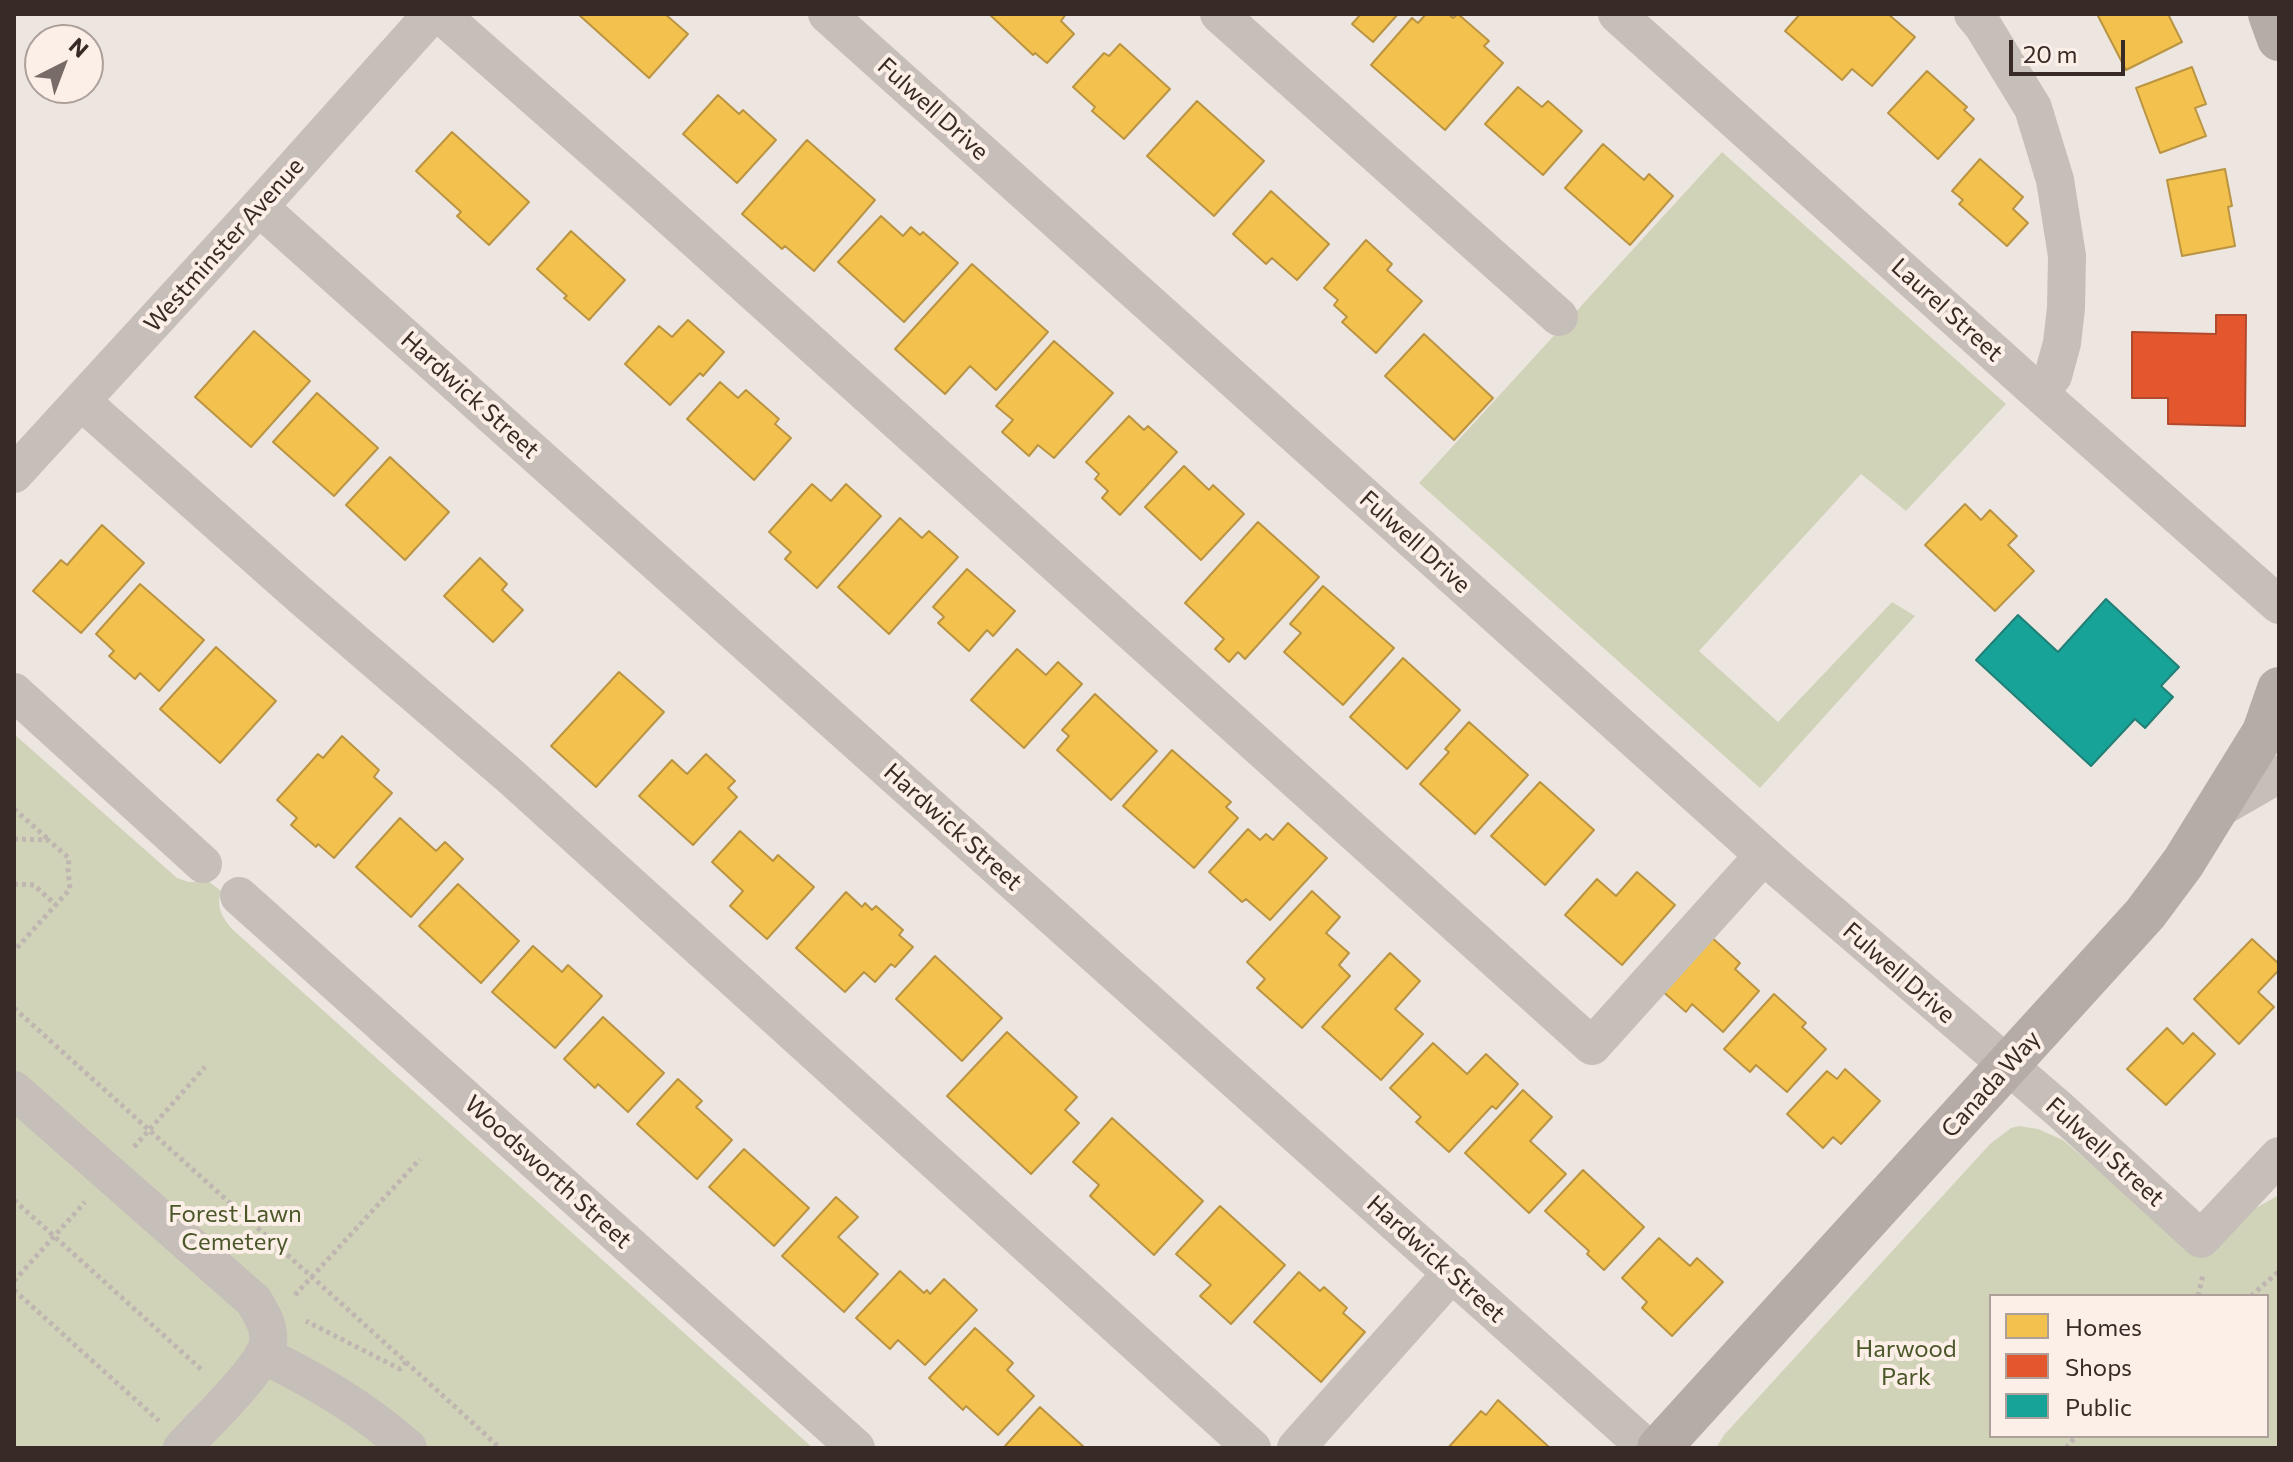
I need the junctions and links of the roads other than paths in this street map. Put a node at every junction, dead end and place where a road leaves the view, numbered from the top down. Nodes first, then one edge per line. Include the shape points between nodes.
1 (432, 14) edge
2 (440, 14) edge
3 (827, 14) edge
4 (1219, 14) edge
5 (1617, 14) edge
6 (1973, 14) edge
7 (2270, 14) edge
8 (2279, 39) edge
9 (259, 207) junction
10 (1559, 317) dead end
11 (2039, 393) junction
12 (81, 401) junction
13 (14, 474) edge
14 (2279, 605) edge
15 (2279, 689) edge
16 (14, 692) edge
17 (2279, 774) edge
18 (2218, 809) junction
19 (1764, 855) junction
20 (203, 864) dead end
21 (239, 896) dead end
22 (2007, 1066) junction
23 (14, 1090) edge
24 (2279, 1156) edge
25 (1452, 1273) junction
26 (263, 1355) junction
27 (184, 1446) edge
28 (408, 1448) edge
29 (856, 1448) edge
30 (1252, 1448) edge
31 (1296, 1448) edge
32 (1647, 1448) edge
33 (1659, 1448) edge

1 - 9 street, Westminster Avenue
2 - 19 street via 1592,1046
3 - 19 street, Fulwell Drive
4 - 10 street
5 - 11 street, Laurel Street
6 - 11 street via 2033,108 2055,180 2067,256 2066,308 2053,376
7 - 8 main road
9 - 12 street, Westminster Avenue
9 - 25 street, Hardwick Street
11 - 14 street, Laurel Street
12 - 13 street, Westminster Avenue
12 - 30 street via 509,775
15 - 18 main road, Canada Way via 2264,732
16 - 20 street
17 - 18 street
18 - 22 main road, Canada Way via 2145,914
19 - 22 street, Fulwell Drive
21 - 29 street, Woodsworth Street
22 - 24 street, Fulwell Street via 2201,1239
22 - 33 main road, Canada Way
23 - 26 street via 254,1301 267,1325
25 - 31 street
25 - 32 street, Hardwick Street
26 - 27 street
26 - 28 street via 331,1390

